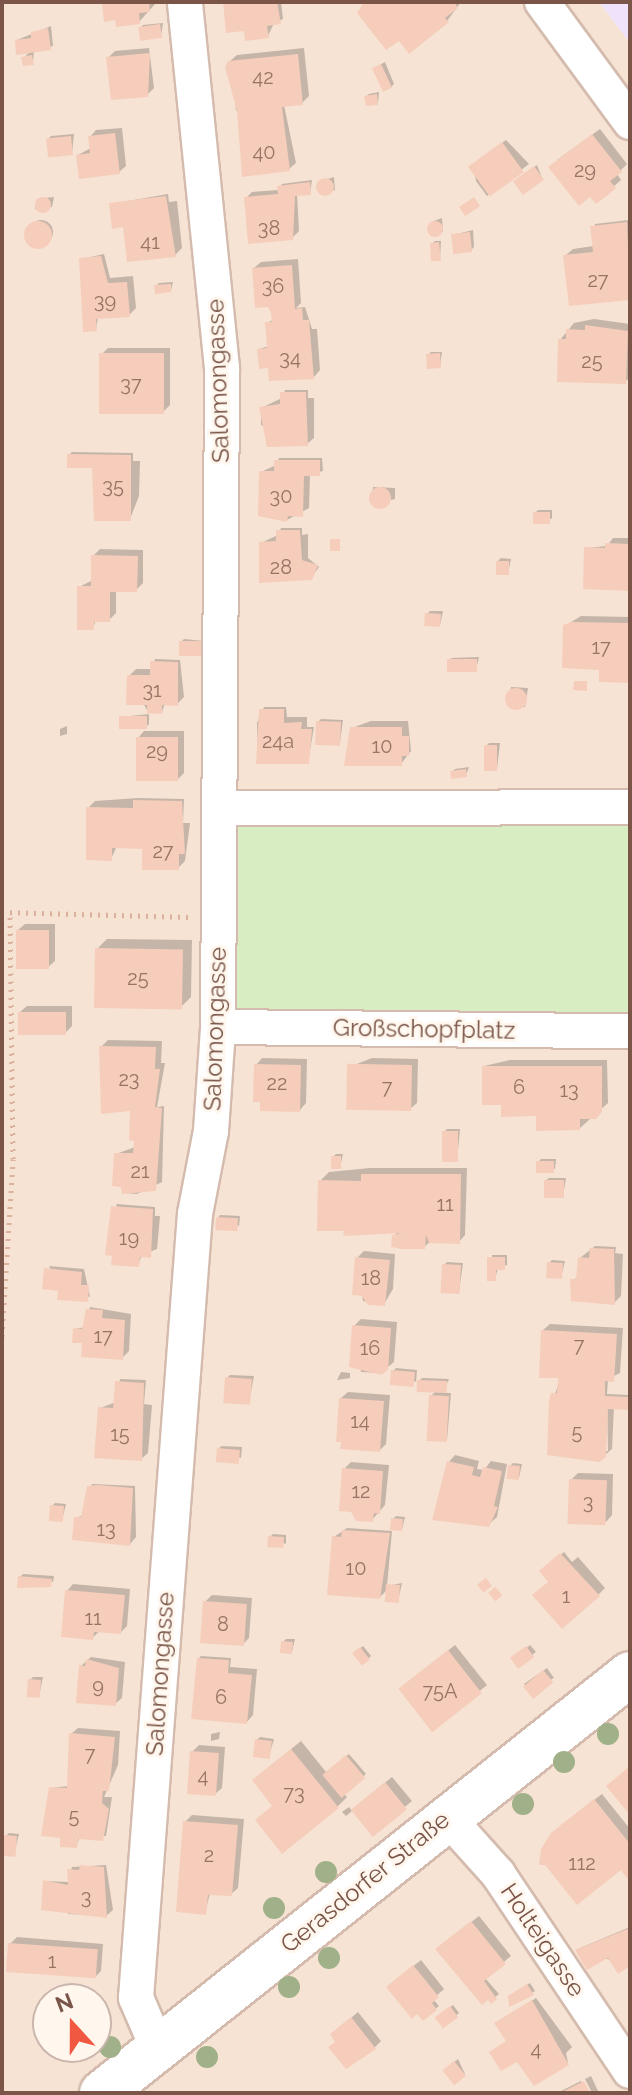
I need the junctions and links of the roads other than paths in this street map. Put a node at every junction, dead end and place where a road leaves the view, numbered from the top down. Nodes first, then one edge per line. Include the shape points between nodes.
1 (185, 2) edge
2 (542, 2) edge
3 (630, 122) edge
4 (630, 807) edge
5 (219, 808) junction
6 (218, 1027) junction
7 (630, 1031) edge
8 (630, 1674) edge
9 (446, 1816) junction
10 (158, 2049) junction
11 (630, 2071) edge
12 (102, 2093) edge

1 - 5 street, Salomongasse via 222,368
2 - 3 street
4 - 5 street
5 - 6 street, Salomongasse
6 - 7 street, Großschopfplatz
6 - 10 street, Salomongasse via 211,1131 195,1214 136,1998
8 - 9 main road, Gerasdorfer Straße
9 - 10 main road, Gerasdorfer Straße
9 - 11 street, Holteigasse via 498,1874
10 - 12 main road, Gerasdorfer Straße

